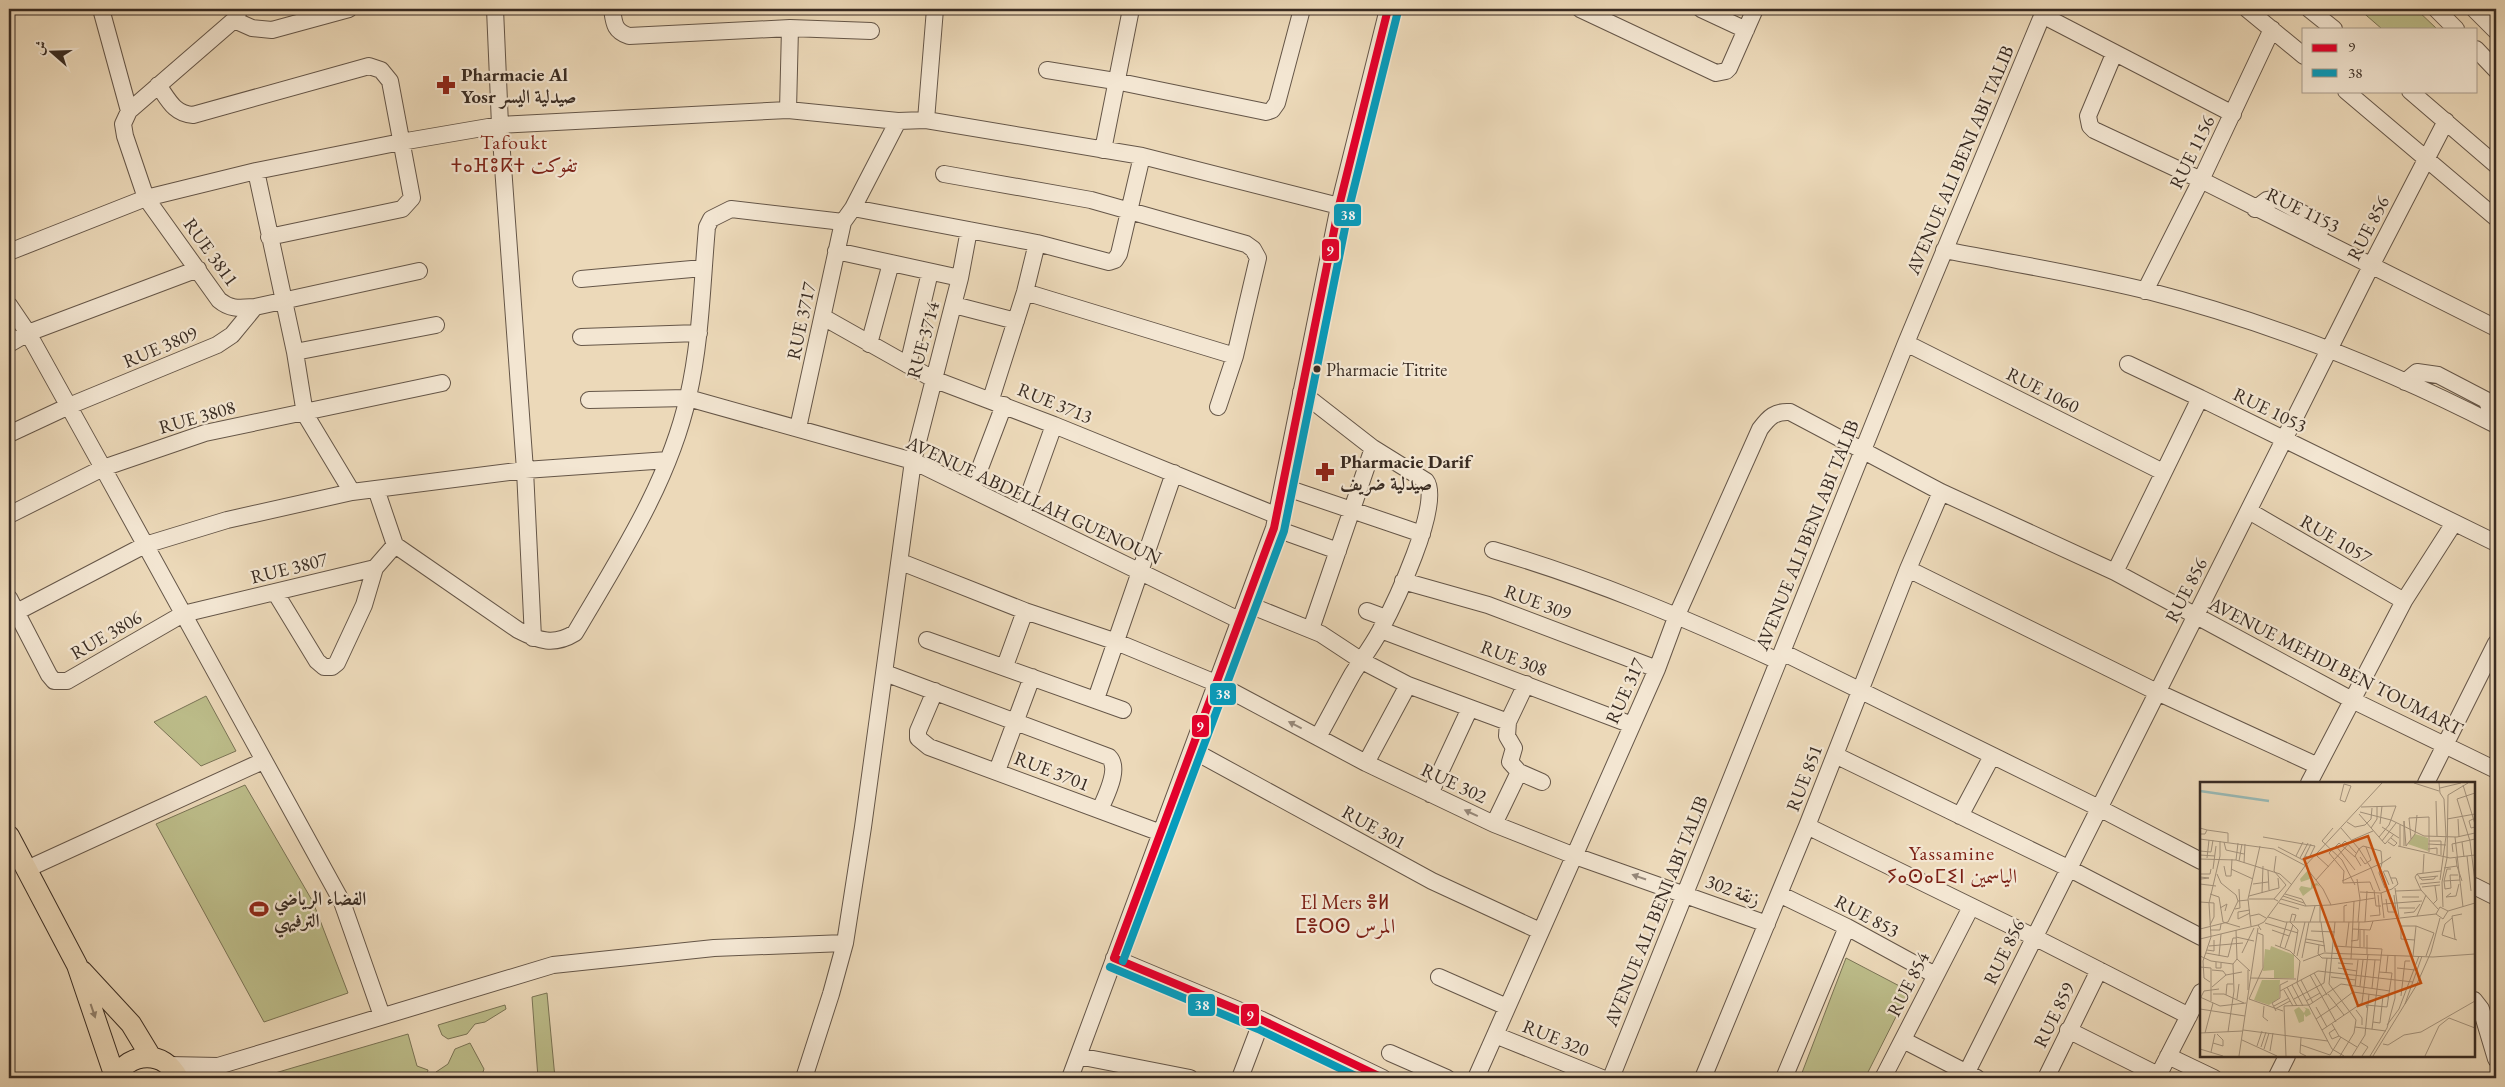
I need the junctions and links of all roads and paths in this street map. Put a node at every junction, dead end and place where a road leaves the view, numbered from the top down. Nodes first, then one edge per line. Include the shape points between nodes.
1 (101, 9) edge
2 (349, 9) edge
3 (495, 9) edge
4 (612, 9) edge
5 (935, 9) edge
6 (1131, 9) edge
7 (1302, 9) edge
8 (1388, 9) edge
9 (1580, 9) edge
10 (1701, 9) edge
11 (1755, 9) edge
12 (2247, 9) edge
13 (2309, 9) edge
14 (2436, 9) edge
15 (2474, 9) edge
16 (2043, 12) edge
17 (237, 14) edge
18 (790, 28) junction
19 (2333, 28) edge
20 (2455, 28) edge
21 (2272, 29) junction
22 (1746, 30) junction
23 (871, 31) dead end
24 (2496, 31) edge
25 (2478, 52) edge
26 (2114, 54) junction
27 (2302, 54) edge
28 (1047, 70) dead end
29 (2496, 70) edge
30 (1115, 81) junction
31 (158, 85) junction
32 (2347, 92) edge
33 (2411, 92) edge
34 (788, 110) junction
35 (129, 111) junction
36 (2233, 114) junction
37 (926, 120) junction
38 (898, 121) junction
39 (2446, 121) junction
40 (500, 125) junction
41 (400, 142) junction
42 (1103, 150) junction
43 (1142, 156) junction
44 (2426, 158) junction
45 (2496, 164) edge
46 (256, 171) junction
47 (944, 174) dead end
48 (2201, 180) junction
49 (146, 198) junction
50 (1339, 206) junction
51 (853, 208) junction
52 (1130, 210) junction
53 (2496, 218) edge
54 (843, 222) junction
55 (969, 230) junction
56 (269, 238) junction
57 (1036, 243) junction
58 (1944, 250) junction
59 (836, 251) junction
60 (9, 252) edge
61 (891, 263) junction
62 (2371, 266) junction
63 (703, 268) junction
64 (198, 269) junction
65 (419, 270) dead end
66 (930, 272) junction
67 (960, 278) junction
68 (581, 279) dead end
69 (2146, 290) junction
70 (1025, 292) junction
71 (284, 299) junction
72 (9, 304) edge
73 (954, 305) junction
74 (254, 306) junction
75 (822, 317) junction
76 (1016, 321) junction
77 (436, 325) dead end
78 (2496, 328) edge
79 (28, 333) junction
80 (699, 333) junction
81 (581, 337) dead end
82 (1906, 343) junction
83 (9, 344) edge
84 (869, 344) junction
85 (2329, 349) junction
86 (295, 352) junction
87 (1235, 356) junction
88 (2128, 364) dead end
89 (908, 365) junction
90 (933, 379) junction
91 (442, 383) dead end
92 (1301, 392) junction
93 (688, 398) junction
94 (2200, 398) junction
95 (589, 400) dead end
96 (998, 402) junction
97 (69, 406) junction
98 (1218, 407) dead end
99 (305, 414) junction
100 (2492, 423) edge
101 (1054, 425) junction
102 (798, 428) junction
103 (9, 434) edge
104 (2284, 439) junction
105 (1374, 448) junction
106 (1862, 451) junction
107 (668, 460) junction
108 (913, 461) junction
109 (103, 468) junction
110 (525, 470) junction
111 (2163, 472) junction
112 (1174, 473) junction
113 (1284, 487) junction
114 (376, 489) junction
115 (972, 490) junction
116 (352, 492) junction
117 (1941, 492) junction
118 (1352, 510) junction
119 (2249, 510) junction
120 (1022, 514) junction
121 (9, 515) edge
122 (1276, 522) junction
123 (2454, 523) junction
124 (1422, 534) junction
125 (2496, 543) edge
126 (144, 545) junction
127 (395, 545) junction
128 (1492, 550) dead end
129 (1338, 551) junction
130 (900, 562) junction
131 (375, 568) junction
132 (1908, 569) junction
133 (2115, 572) junction
134 (1140, 573) junction
135 (1402, 581) junction
136 (275, 592) junction
137 (2404, 601) junction
138 (1248, 604) junction
139 (11, 608) edge
140 (1025, 611) junction
141 (1367, 611) dead end
142 (183, 614) junction
143 (1677, 615) junction
144 (2196, 616) junction
145 (1241, 621) junction
146 (1383, 624) junction
147 (1311, 630) junction
148 (533, 638) junction
149 (927, 640) dead end
150 (1114, 641) junction
151 (2496, 646) edge
152 (1780, 657) junction
153 (1362, 661) junction
154 (1004, 666) junction
155 (1657, 669) junction
156 (885, 673) junction
157 (1032, 677) junction
158 (1218, 684) junction
159 (1526, 684) junction
160 (1408, 686) junction
161 (1860, 690) junction
162 (935, 691) junction
163 (2157, 692) junction
164 (1096, 699) junction
165 (2352, 700) junction
166 (1470, 708) junction
167 (1123, 710) dead end
168 (1016, 721) junction
169 (1508, 722) junction
170 (1632, 725) junction
171 (1318, 737) junction
172 (2445, 745) junction
173 (1192, 750) junction
174 (1835, 756) junction
175 (1992, 756) junction
176 (263, 761) junction
177 (1366, 763) junction
178 (2318, 766) junction
179 (2496, 770) edge
180 (997, 771) junction
181 (1518, 772) junction
182 (1542, 782) dead end
183 (2310, 782) edge
184 (2426, 782) edge
185 (1430, 794) junction
186 (2098, 808) junction
187 (1100, 810) junction
188 (1960, 816) junction
189 (1494, 824) junction
190 (1807, 826) junction
191 (1161, 832) junction
192 (9, 836) edge
193 (1575, 856) junction
194 (2200, 860) edge
195 (2068, 868) junction
196 (27, 869) junction
197 (2475, 886) edge
198 (1685, 893) junction
199 (1779, 894) junction
200 (2496, 897) edge
201 (1971, 908) junction
202 (1767, 924) junction
203 (1847, 927) junction
204 (1540, 932) junction
205 (2200, 936) edge
206 (2034, 937) junction
207 (845, 943) junction
208 (1114, 958) junction
209 (77, 965) junction
210 (2098, 970) junction
211 (1934, 975) junction
212 (1439, 978) dead end
213 (2200, 994) edge
214 (2475, 1002) edge
215 (1507, 1007) junction
216 (382, 1016) junction
217 (2188, 1016) junction
218 (1262, 1020) junction
219 (2068, 1030) junction
220 (1495, 1034) junction
221 (1902, 1040) junction
222 (1390, 1053) dead end
223 (1078, 1056) junction
224 (2168, 1056) junction
225 (150, 1057) junction
226 (2286, 1057) edge
227 (2496, 1059) edge
228 (218, 1066) junction
229 (174, 1072) edge
230 (1969, 1076) edge
231 (2158, 1077) edge
232 (115, 1078) edge
233 (198, 1078) edge
234 (804, 1078) edge
235 (1070, 1078) edge
236 (1190, 1078) edge
237 (1240, 1078) edge
238 (1383, 1078) edge
239 (1447, 1078) edge
240 (1476, 1078) edge
241 (1602, 1078) edge
242 (1611, 1078) edge
243 (1703, 1078) edge
244 (1784, 1078) edge
245 (1882, 1078) edge
246 (2046, 1078) edge
247 (2214, 1078) edge
248 (2276, 1078) edge

1 - 35 street
2 - 17 street via 272,30 252,28
3 - 40 street
4 - 18 street via 614,25 619,33 629,36
5 - 37 street
6 - 30 street
7 - 30 street via 1272,110 1266,112
8 - 50 street
9 - 22 street via 1716,73 1729,68
10 - 22 street
11 - 22 street
12 - 21 street
13 - 19 street
14 - 20 street
15 - 24 street
16 - 26 street
16 - 58 street, AVENUE ALI BENI ABI TALIB
17 - 31 street
18 - 23 street
18 - 34 street
21 - 27 street
21 - 36 street, RUE 1156
25 - 29 street
26 - 36 street
26 - 48 street, RUE 1153 via 2088,116 2090,126
28 - 30 street
30 - 42 street
31 - 35 street
31 - 41 street via 175,109 192,115 369,66 381,70 390,81
32 - 44 street
33 - 39 street
34 - 38 street
34 - 40 street
35 - 49 street, RUE 3811 via 123,124 125,136
36 - 48 street, RUE 1156
37 - 38 street
37 - 42 street
38 - 51 street
39 - 44 street, RUE 856
39 - 45 street
40 - 41 street
40 - 110 street
41 - 46 street
41 - 56 street via 412,198 408,205 402,209
42 - 43 street
43 - 50 street
43 - 52 street
44 - 53 street
44 - 62 street, RUE 856
46 - 49 street
46 - 56 street
47 - 52 street
48 - 62 street, RUE 1153
48 - 69 street, RUE 1156
49 - 60 street
49 - 64 street, RUE 3811
50 - 92 street
51 - 54 street
51 - 55 street
52 - 57 street via 1115,260 1109,262
52 - 87 street via 1246,244 1252,249 1258,258
54 - 59 street, RUE 3717
54 - 63 street via 726,210 711,219 707,227
55 - 57 street
55 - 67 street, RUE 3714
56 - 71 street
57 - 70 street
58 - 69 street
58 - 82 street, AVENUE ALI BENI ABI TALIB
59 - 61 street
59 - 75 street, RUE 3717
61 - 66 street
61 - 84 street
62 - 78 street, RUE 1153
62 - 85 street, RUE 856
63 - 68 street
63 - 80 street
64 - 74 street, RUE 3811 via 219,300 227,306 235,309
64 - 79 street
65 - 71 street, RUE 3811
66 - 67 street
66 - 89 street
67 - 73 street, RUE 3714
69 - 85 street
70 - 76 street
70 - 87 street
71 - 74 street, RUE 3811
71 - 86 street
72 - 79 street
73 - 76 street
73 - 90 street, RUE 3714
74 - 97 street, RUE 3809 via 232,335 217,345
75 - 84 street, RUE 3713
75 - 102 street, RUE 3717
76 - 96 street
77 - 86 street
79 - 83 street
79 - 97 street
80 - 81 street
80 - 93 street
82 - 106 street, AVENUE ALI BENI ABI TALIB
82 - 111 street, RUE 1060
84 - 89 street, RUE 3713
85 - 100 street
85 - 104 street, RUE 856
86 - 99 street
87 - 98 street
88 - 94 street, RUE 1053
89 - 90 street, RUE 3713
90 - 96 street, RUE 3713
90 - 108 street, RUE 3714
91 - 99 street, RUE 3808
92 - 105 street
92 - 113 street
93 - 95 street, AVENUE ABDELLAH GUENOUN
93 - 102 street, AVENUE ABDELLAH GUENOUN
93 - 107 street
94 - 104 street, RUE 1053
94 - 111 street
96 - 101 street, RUE 3713
96 - 115 street
97 - 103 street, RUE 3809
97 - 109 street
99 - 109 street, RUE 3808 via 205,433
99 - 116 street
101 - 112 street, RUE 3713
101 - 120 street
102 - 108 street, AVENUE ABDELLAH GUENOUN
104 - 119 street, RUE 856
104 - 123 street, RUE 1053
105 - 118 street
105 - 124 street via 1430,486
106 - 117 street, AVENUE MEHDI BEN TOUMART
106 - 143 street, RUE 317 via 1790,412 1774,413 1760,429
106 - 152 street, AVENUE ALI BENI ABI TALIB
107 - 110 street
107 - 148 street via 633,536 575,633 564,640 550,642
108 - 115 street, AVENUE ABDELLAH GUENOUN
108 - 130 street, RUE 3714
109 - 121 street, RUE 3808
109 - 126 street
110 - 114 street
110 - 148 street
111 - 133 street
112 - 122 street, RUE 3713
112 - 134 street
113 - 118 street
113 - 122 street
114 - 116 street
114 - 127 street
115 - 120 street, AVENUE ABDELLAH GUENOUN
116 - 126 street via 227,520
117 - 132 street, RUE 851
117 - 133 street, AVENUE MEHDI BEN TOUMART
118 - 124 street
118 - 129 street
119 - 137 street, RUE 1057
119 - 144 street, RUE 856
120 - 134 street, AVENUE ABDELLAH GUENOUN
122 - 129 street, RUE 3713
122 - 138 street
123 - 125 street, RUE 1053
123 - 137 street
124 - 135 street
126 - 139 street
126 - 142 street
127 - 131 street
127 - 148 street
128 - 143 street via 1605,586
129 - 147 street
130 - 140 street, RUE 302
130 - 156 street, RUE 3714
131 - 136 street, RUE 3807
131 - 136 street via 364,605 337,663 332,666 324,667 317,661
132 - 161 street, RUE 851
132 - 163 street
133 - 144 street, AVENUE MEHDI BEN TOUMART
134 - 145 street, AVENUE ABDELLAH GUENOUN
134 - 150 street
135 - 146 street
135 - 155 street, RUE 309 via 1488,605
136 - 142 street, RUE 3807
137 - 165 street
138 - 145 street
138 - 147 street
139 - 142 street, RUE 3806 via 49,675 54,680 66,681
140 - 150 street, RUE 302
140 - 154 street
141 - 146 street, RUE 308
142 - 176 street
143 - 152 street
143 - 155 street, RUE 317
144 - 163 street, RUE 856
144 - 165 street, AVENUE MEHDI BEN TOUMART
145 - 158 street
146 - 153 street
146 - 159 street, RUE 308
147 - 153 street
149 - 154 street
150 - 158 street, RUE 302
150 - 164 street
151 - 172 street
152 - 161 street
152 - 198 street, AVENUE ALI BENI ABI TALIB
153 - 160 street
153 - 171 street
154 - 157 street
155 - 170 street, RUE 317
156 - 162 street
156 - 207 street, RUE 3714
157 - 164 street
157 - 168 street
171 -> 158 street, RUE 302
158 - 173 street
159 - 169 street
159 - 170 street, RUE 308
160 - 166 street
160 - 177 street
161 - 174 street, RUE 851
161 - 175 street
162 - 168 street
162 - 180 street, RUE 3701 via 918,738 929,747
163 - 178 street
163 - 186 street, RUE 856
164 - 167 street
165 - 172 street, AVENUE MEHDI BEN TOUMART
165 - 178 street
166 - 169 street
166 - 185 street
168 - 180 street
168 - 187 street via 1113,761 1114,770
169 - 181 street via 1507,736 1514,748 1510,762
170 - 193 street, RUE 317
171 - 177 street, RUE 302
172 - 179 street, AVENUE MEHDI BEN TOUMART
172 - 184 street
173 - 191 street
173 - 204 street, RUE 301 via 1432,882
174 - 188 street
174 - 190 street, RUE 851
175 - 186 street
175 - 188 street
176 - 196 street
176 - 216 street via 342,902
177 - 185 street, RUE 302
178 - 183 street
180 - 187 street, RUE 3701
181 - 182 street
181 - 189 street
189 -> 185 street, RUE 302
186 - 194 street
186 - 195 street, RUE 856
187 - 191 street, RUE 3701
188 - 195 street
189 - 193 street, RUE 302
190 - 199 street, RUE 851
190 - 201 street
191 - 208 street
192 - 196 main road
198 -> 193 street, RUE 302
193 - 204 street, RUE 317
195 - 205 street
195 - 206 street, RUE 856
196 - 209 main road
197 - 200 street
198 - 202 street, زنقة 302
198 - 242 street, AVENUE ALI BENI ABI TALIB
199 - 202 street, RUE 851
199 - 203 street, RUE 853
201 - 206 street
201 - 211 street, RUE 854
202 - 243 street, RUE 851
203 - 211 street, RUE 853
203 - 244 street
204 - 215 street, RUE 317
206 - 210 street
206 - 230 street, RUE 856
207 - 216 street via 714,948 552,965
207 - 234 street, RUE 3714
208 - 218 street
208 - 223 street
209 - 225 main road via 131,1024
209 -> 232 main road
210 - 217 street
210 - 219 street, RUE 859
211 - 221 street, RUE 854
212 - 215 street
213 - 217 street
214 - 227 street
215 - 220 street, RUE 317
216 - 228 street
217 - 224 street
218 - 237 street
218 - 238 street
219 - 231 street
219 - 246 street, RUE 859
220 - 240 street, RUE 317
220 - 241 street, RUE 320
221 - 230 street
221 - 245 street, RUE 854
222 - 239 street
223 - 235 street
223 - 236 street
224 - 231 street
224 - 247 street
225 - 229 main road
225 - 232 main road via 130,1062
226 - 248 street
228 - 229 street
228 - 233 street

